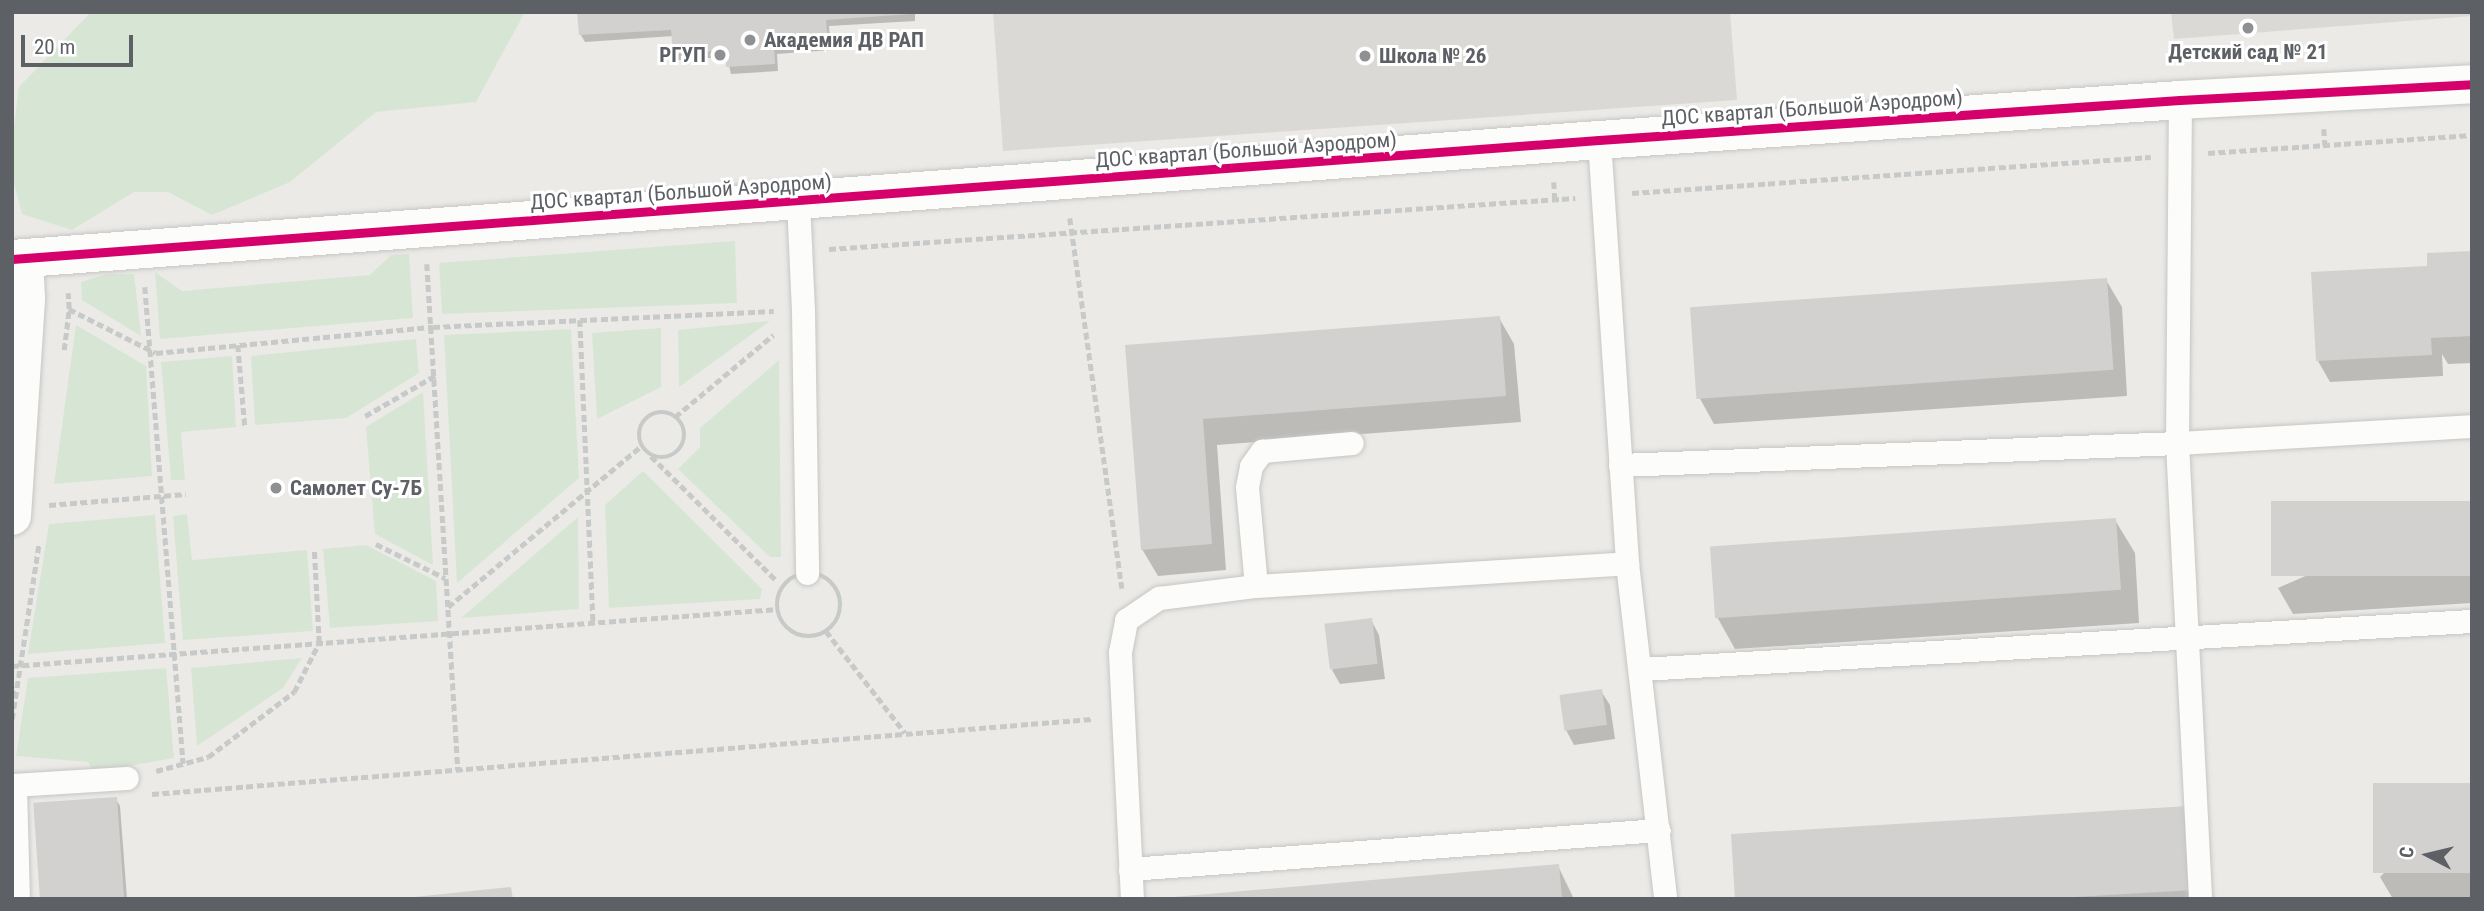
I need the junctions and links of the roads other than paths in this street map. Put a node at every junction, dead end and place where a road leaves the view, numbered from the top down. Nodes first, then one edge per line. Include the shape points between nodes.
1 (2472, 84) edge
2 (2180, 100) junction
3 (1599, 140) junction
4 (798, 201) junction
5 (18, 259) edge
6 (2472, 426) edge
7 (1352, 443) dead end
8 (2177, 443) junction
9 (1620, 466) junction
10 (29, 510) edge
11 (1627, 563) junction
12 (807, 573) dead end
13 (1256, 586) junction
14 (2472, 621) edge
15 (2184, 637) junction
16 (1642, 669) junction
17 (127, 779) road end
18 (14, 785) edge
19 (1659, 830) junction
20 (1130, 869) junction
21 (18, 899) edge
22 (1132, 899) edge
23 (1665, 899) edge
24 (2200, 899) edge

1 - 2 street, ДОС квартал (Большой Аэродром)
2 - 3 street, ДОС квартал (Большой Аэродром)
2 - 8 lane
3 - 4 street, ДОС квартал (Большой Аэродром)
3 - 9 lane
4 - 5 street, ДОС квартал (Большой Аэродром)
4 - 12 lane
5 - 10 street via 26,298
6 - 8 lane
7 - 13 lane via 1262,451 1251,466 1247,487
8 - 9 lane
8 - 15 lane
9 - 11 lane
11 - 13 lane
11 - 16 lane
13 - 20 lane via 1158,598 1126,620 1120,652
14 - 15 lane
15 - 16 lane
15 - 24 lane
16 - 19 lane
17 - 18 lane
18 - 21 lane
19 - 20 lane
19 - 23 lane
20 - 22 lane

